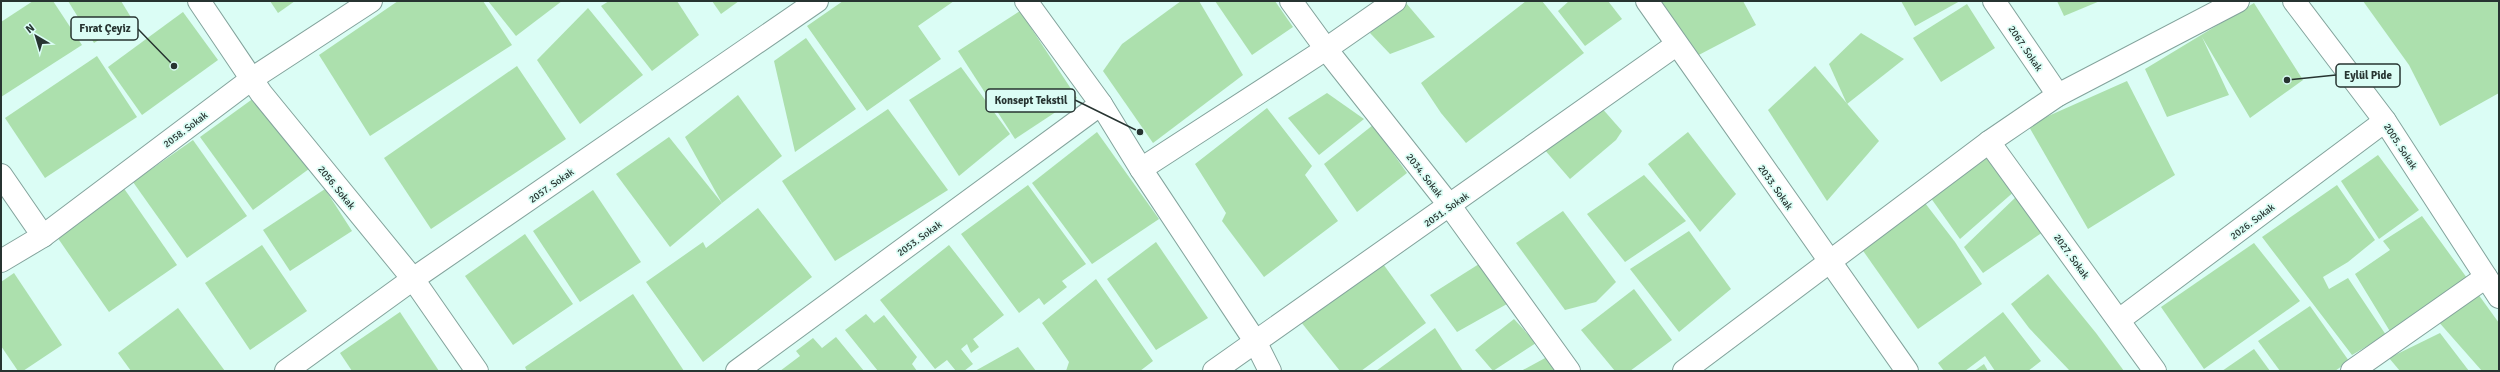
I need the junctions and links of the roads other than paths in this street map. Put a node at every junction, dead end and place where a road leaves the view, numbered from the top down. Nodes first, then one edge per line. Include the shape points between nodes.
1 (199, 1) edge
2 (371, 1) edge
3 (817, 1) edge
4 (1026, 1) edge
5 (1291, 1) edge
6 (1395, 1) edge
7 (1647, 1) edge
8 (1994, 1) edge
9 (2238, 1) edge
10 (2294, 1) edge
11 (1676, 45) junction
12 (1326, 49) junction
13 (253, 78) junction
14 (2058, 95) junction
15 (1101, 104) junction
16 (2385, 122) junction
17 (1989, 142) junction
18 (1140, 169) junction
19 (1, 175) edge
20 (1450, 206) junction
21 (43, 236) junction
22 (1, 261) edge
23 (1829, 262) junction
24 (2486, 278) junction
25 (413, 280) junction
26 (2499, 297) edge
27 (2119, 320) junction
28 (1255, 341) junction
29 (286, 371) edge
30 (478, 371) edge
31 (737, 371) edge
32 (1214, 371) edge
33 (1270, 371) edge
34 (1569, 371) edge
35 (1684, 371) edge
36 (1907, 371) edge
37 (2155, 371) edge
38 (2352, 371) edge

1 - 13 street, 2056. Sokak
2 - 13 street, 2058. Sokak
3 - 25 street, 2057. Sokak
4 - 15 street
5 - 12 street, 2034. Sokak
6 - 12 street
7 - 11 street, 2033. Sokak
8 - 14 street, 2067. Sokak
9 - 14 street
10 - 16 street, 2005. Sokak
11 - 20 street, 2051. Sokak
11 - 23 street, 2033. Sokak
12 - 18 street
12 - 20 street, 2034. Sokak
13 - 21 street, 2058. Sokak
13 - 25 street, 2056. Sokak via 261,93
14 - 17 street
15 - 18 street
15 - 31 street, 2053. Sokak
16 - 24 street, 2005. Sokak
16 - 27 street, 2026. Sokak
17 - 23 street
17 - 27 street, 2027. Sokak
18 - 28 street
19 - 21 street
20 - 28 street, 2051. Sokak
20 - 34 street, 2034. Sokak
21 - 22 street, 2058. Sokak
23 - 35 street
23 - 36 street, 2033. Sokak
24 - 26 street, 2005. Sokak
24 - 38 street
25 - 29 street, 2057. Sokak
25 - 30 street, 2056. Sokak
27 - 37 street, 2027. Sokak
28 - 32 street, 2051. Sokak
28 - 33 street

